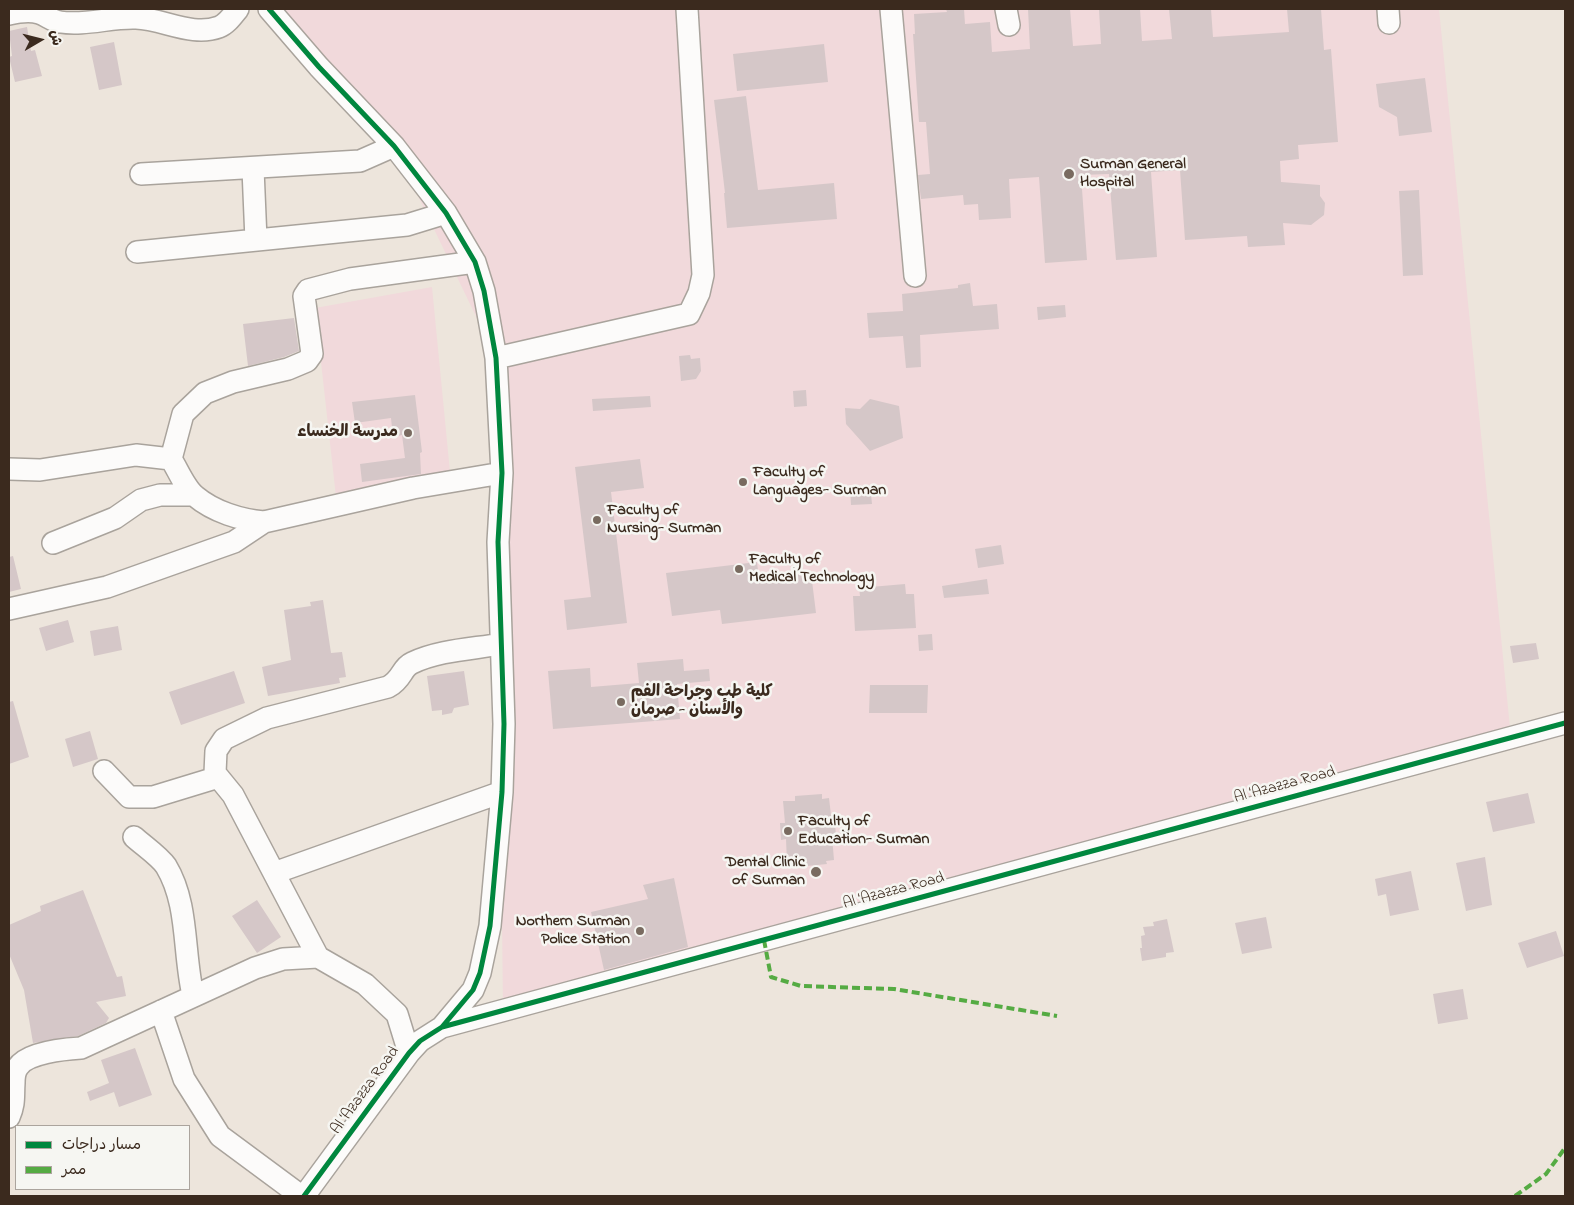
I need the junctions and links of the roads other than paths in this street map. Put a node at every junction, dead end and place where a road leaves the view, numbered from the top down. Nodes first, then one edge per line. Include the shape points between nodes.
1 (238, 9) edge
2 (269, 9) edge
3 (687, 9) edge
4 (890, 9) edge
5 (9, 14) edge
6 (394, 146) junction
7 (253, 168) junction
8 (141, 174) dead end
9 (446, 212) junction
10 (256, 240) junction
11 (137, 252) dead end
12 (475, 262) junction
13 (915, 276) dead end
14 (496, 358) junction
15 (171, 459) junction
16 (9, 469) edge
17 (502, 473) junction
18 (194, 495) junction
19 (264, 522) junction
20 (53, 543) dead end
21 (9, 610) edge
22 (501, 644) junction
23 (1565, 723) edge
24 (104, 771) dead end
25 (215, 773) junction
26 (502, 792) junction
27 (134, 838) dead end
28 (274, 873) junction
29 (318, 957) junction
30 (193, 995) junction
31 (161, 1010) junction
32 (442, 1027) junction
33 (408, 1053) junction
34 (11, 1078) edge
35 (9, 1117) edge
36 (302, 1196) edge

1 - 5 street via 220,27 204,30 135,18 70,23 57,22 38,12
2 - 6 street
3 - 14 street via 703,275 700,293 689,314
4 - 13 street
6 - 7 street via 360,161
6 - 9 street
7 - 8 street
7 - 10 street
9 - 10 street via 407,225
9 - 12 street
10 - 11 street
12 - 14 street via 484,291
12 - 15 street via 350,279 308,290 304,296 312,354 307,361 205,393 183,414
14 - 17 street
15 - 16 street via 136,455 40,470
15 - 18 street
17 - 19 street via 413,488
17 - 22 street via 498,542
18 - 19 street via 218,510
18 - 20 street via 160,495 141,500 115,518
19 - 21 street via 234,542 107,587
22 - 25 street via 450,652 411,663 401,678 388,686 267,718 224,740 216,751
22 - 26 street
23 - 32 street, Al ‘Azazza Road
24 - 25 street via 129,797 153,797 212,779
25 - 28 street via 233,795
26 - 28 street
26 - 32 street via 490,926 480,973 473,990
27 - 30 street via 165,865 178,894 185,920 183,935
28 - 29 street
29 - 30 street via 283,959
29 - 33 street via 364,984 397,1014
30 - 31 street
31 - 34 street via 80,1048 29,1058
31 - 36 street via 184,1079 220,1136
32 - 33 street, Al ‘Azazza Road
33 - 36 street, Al ‘Azazza Road
34 - 35 street via 14,1104

